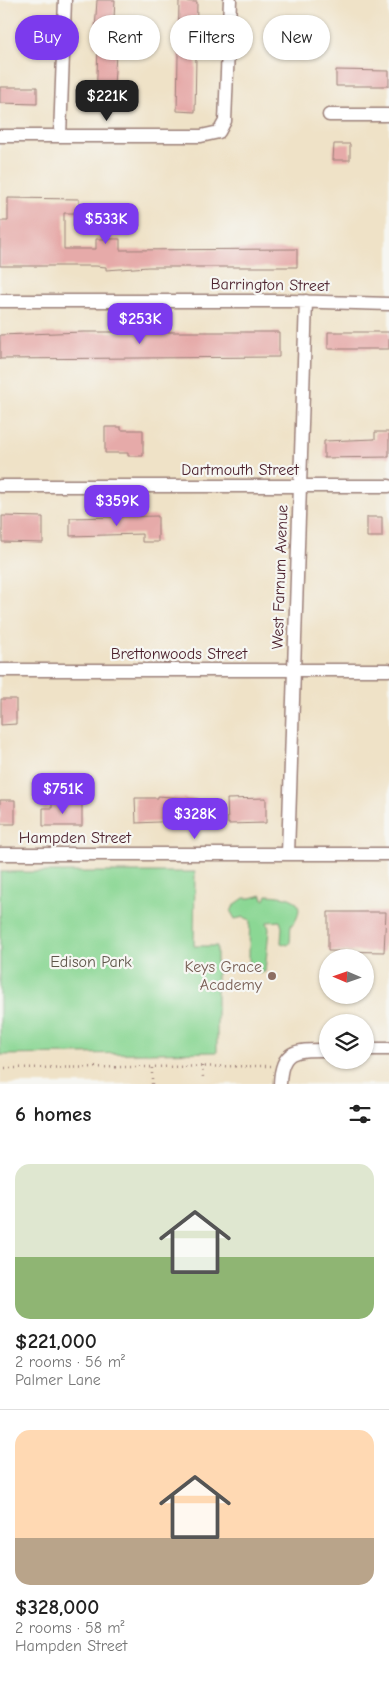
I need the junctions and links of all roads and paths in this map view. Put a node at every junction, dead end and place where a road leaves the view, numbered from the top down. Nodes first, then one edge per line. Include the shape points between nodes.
1 (65, 0) edge
2 (230, 0) edge
3 (329, 115) dead end
4 (389, 115) edge
5 (0, 136) edge
6 (60, 136) junction
7 (0, 300) edge
8 (306, 301) junction
9 (389, 304) edge
10 (0, 486) edge
11 (299, 486) junction
12 (389, 486) edge
13 (0, 670) edge
14 (294, 670) junction
15 (389, 670) edge
16 (0, 854) edge
17 (288, 854) junction
18 (389, 854) edge
19 (374, 1049) edge
20 (389, 1049) edge
21 (319, 1050) edge
22 (202, 1066) junction
23 (273, 1066) dead end
24 (152, 1067) junction
25 (0, 1068) edge
26 (202, 1077) dead end
27 (152, 1084) edge
28 (280, 1084) edge

1 - 6 street
2 - 6 street via 225,121 219,132 201,136
3 - 4 street
5 - 6 street
7 - 8 street, Barrington Street
8 - 9 street, Barrington Street
8 - 11 street, West Farnum Avenue
10 - 11 street, Dartmouth Street
11 - 12 street, Dartmouth Street
11 - 14 street, West Farnum Avenue
13 - 14 street, Brettonwoods Street
14 - 15 street, Brettonwoods Street
14 - 17 street, West Farnum Avenue
16 - 17 street, Hampden Street
17 - 18 street, Hampden Street
19 - 20 street
21 - 28 street via 297,1051 287,1057 280,1069
22 - 23 path
22 - 24 path
22 - 26 path
24 - 25 path
24 - 27 path

